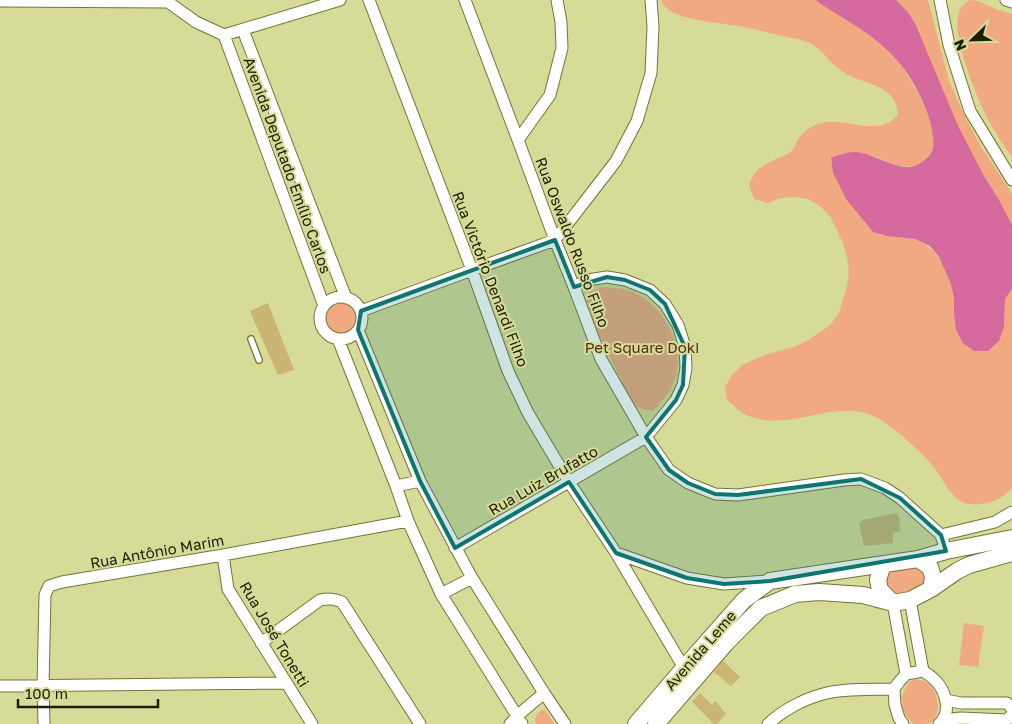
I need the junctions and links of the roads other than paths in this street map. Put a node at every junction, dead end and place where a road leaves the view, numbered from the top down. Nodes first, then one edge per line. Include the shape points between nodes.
1 (340, 0) edge
2 (369, 0) edge
3 (465, 0) edge
4 (556, 0) edge
5 (651, 0) edge
6 (940, 0) edge
7 (1006, 0) edge
8 (0, 1) edge
9 (1012, 2) edge
10 (243, 30) junction
11 (224, 35) junction
12 (518, 140) junction
13 (1012, 180) edge
14 (555, 240) junction
15 (472, 270) junction
16 (574, 286) junction
17 (346, 298) junction
18 (324, 306) junction
19 (361, 311) junction
20 (358, 330) junction
21 (251, 339) dead end
22 (338, 339) junction
23 (259, 360) dead end
24 (646, 437) junction
25 (420, 481) junction
26 (568, 482) junction
27 (396, 486) junction
28 (1012, 512) edge
29 (408, 521) junction
30 (941, 535) junction
31 (1012, 538) edge
32 (455, 548) junction
33 (946, 551) junction
34 (616, 553) junction
35 (1012, 553) edge
36 (223, 555) junction
37 (918, 559) junction
38 (883, 564) junction
39 (472, 578) junction
40 (770, 581) junction
41 (930, 589) junction
42 (441, 594) junction
43 (910, 600) junction
44 (893, 603) junction
45 (261, 643) junction
46 (684, 668) junction
47 (923, 671) junction
48 (906, 674) junction
49 (286, 683) junction
50 (0, 686) edge
51 (43, 686) junction
52 (894, 689) junction
53 (544, 693) junction
54 (946, 700) junction
55 (961, 703) junction
56 (1012, 709) edge
57 (1012, 715) edge
58 (961, 718) junction
59 (516, 721) edge
60 (942, 722) edge
61 (44, 724) edge
62 (312, 724) edge
63 (420, 724) edge
64 (565, 724) edge
65 (636, 724) edge
66 (656, 724) edge
67 (768, 724) edge
68 (903, 724) edge

1 - 10 street
2 - 15 street, Rua Victório Denardi Filho
3 - 12 street, Rua Oswaldo Russo Filho
4 - 12 street via 562,48 550,95
5 - 14 street via 650,72 637,121 616,161
6 - 13 street via 949,45 970,111
7 - 9 street
8 - 11 street via 168,2 196,22
10 - 11 street
10 - 17 street, Avenida Deputado Emílio Carlos
11 - 18 street, Avenida Deputado Emílio Carlos
12 - 14 street, Rua Oswaldo Russo Filho
14 - 15 street
14 - 16 street, Rua Oswaldo Russo Filho
15 - 19 street
15 - 26 street, Rua Victório Denardi Filho via 508,371
16 - 24 street, Rua Oswaldo Russo Filho via 602,359
16 - 24 street via 607,277 626,280 650,290 665,304 678,325 685,347 683,385 676,400
17 - 18 street via 333,299
17 - 19 street via 355,302
18 - 22 street via 320,315 322,326 328,335
19 - 20 street via 362,321
20 - 22 street via 349,338
20 - 25 street
21 - 23 lane
22 - 27 street
24 - 26 street, Rua Luiz Brufatto
24 - 30 street, Rua Oswaldo Russo Filho via 670,470 688,483 714,494 738,495 861,479 900,498
25 - 27 street
25 - 32 street
26 - 32 street, Rua Luiz Brufatto
26 - 34 street, Rua Victório Denardi Filho
27 - 29 street
28 - 30 street via 995,522
29 - 36 street, Rua Antônio Marim
29 - 42 street
30 - 33 street
31 - 33 street
32 - 39 street
33 - 37 street
34 - 40 street via 687,578 724,584
34 - 46 street, Rua Victório Denardi Filho
35 - 41 street via 969,565
36 - 45 street, Rua José Tonetti via 228,589
36 - 51 street, Rua Antônio Marim via 48,586 45,595
37 - 38 street
37 - 41 street via 930,567 933,577
38 - 40 street
38 - 44 street via 878,580 880,590
39 - 42 street
39 - 53 street
40 - 46 street, Avenida Leme via 744,600
41 - 43 street
42 - 59 street
43 - 44 street
43 - 47 street
44 - 48 street
44 - 66 street, Avenida Leme via 863,595 820,592 795,594 761,608
45 - 49 street, Rua José Tonetti
45 - 63 street via 320,600 328,598 342,602
46 - 65 street, Avenida Leme
47 - 48 street
47 - 54 street via 936,682
48 - 52 street
49 - 51 street
49 - 62 street, Rua José Tonetti
50 - 51 street
51 - 61 street, Rua Antônio Marim
52 - 67 street via 824,694 790,709
52 - 68 street via 895,705
53 - 59 street
53 - 64 street
54 - 55 street
54 - 60 street
55 - 56 street via 1006,703
55 - 58 street
57 - 58 street via 1007,720
58 - 60 street

